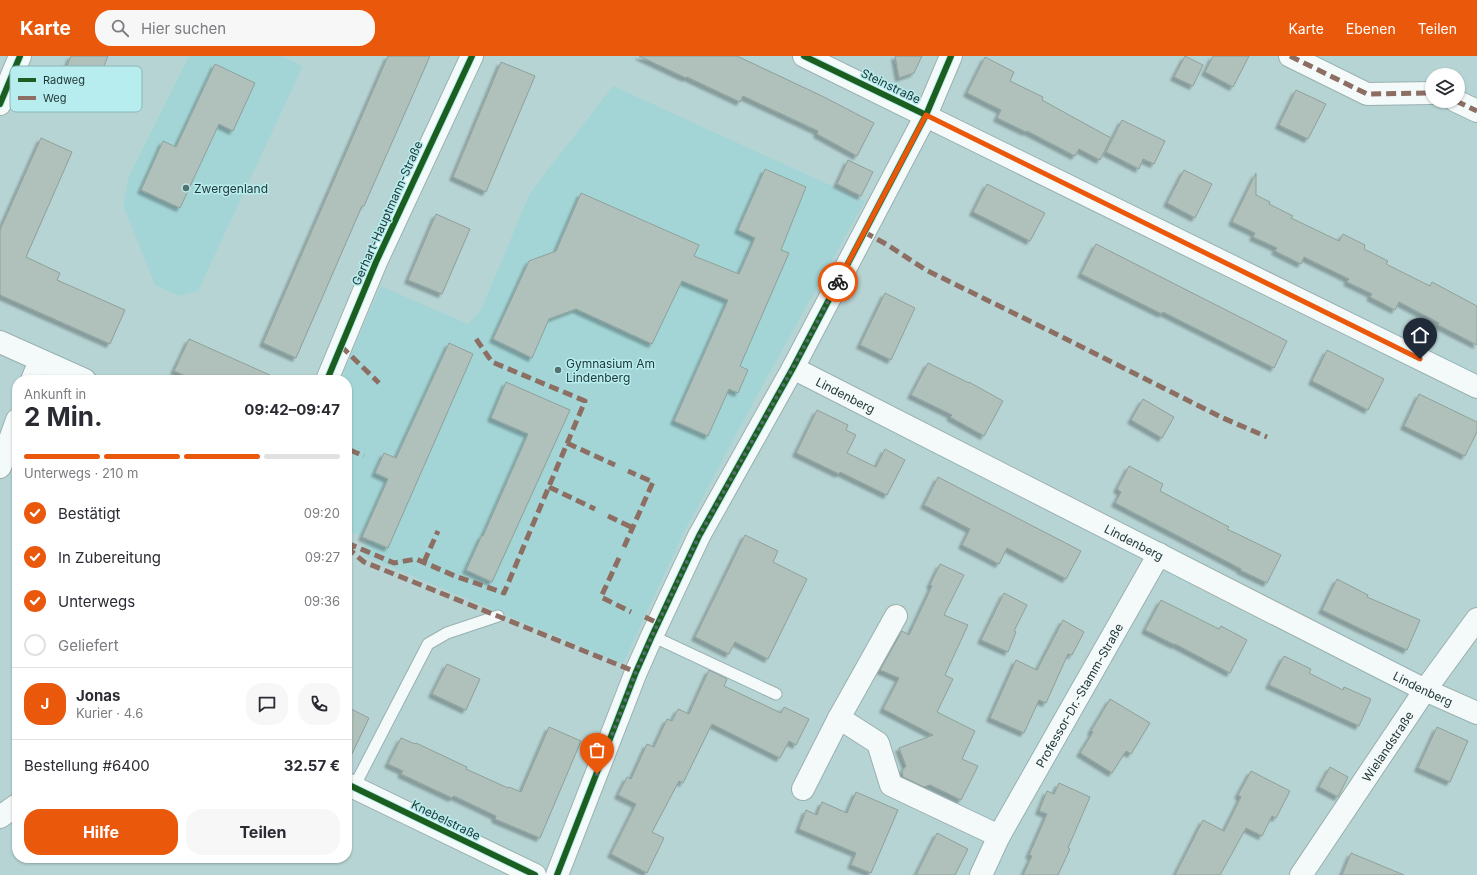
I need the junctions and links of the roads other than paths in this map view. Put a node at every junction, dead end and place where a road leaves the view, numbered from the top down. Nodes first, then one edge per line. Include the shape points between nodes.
1 (20, 56) edge
2 (472, 56) edge
3 (804, 56) edge
4 (951, 56) edge
5 (1290, 56) edge
6 (16, 66) edge
7 (10, 80) edge
8 (1425, 93) edge
9 (0, 104) edge
10 (1465, 105) edge
11 (1477, 111) edge
12 (926, 115) junction
13 (0, 342) edge
14 (793, 368) junction
15 (36, 370) edge
16 (60, 375) edge
17 (328, 375) edge
18 (1477, 387) edge
19 (12, 434) edge
20 (0, 467) edge
21 (1159, 554) junction
22 (498, 616) dead end
23 (896, 616) dead end
24 (1477, 619) edge
25 (652, 636) junction
26 (1425, 690) junction
27 (776, 694) dead end
28 (1477, 712) edge
29 (839, 718) junction
30 (352, 781) edge
31 (352, 786) edge
32 (803, 789) dead end
33 (12, 809) edge
34 (0, 817) edge
35 (999, 836) junction
36 (535, 875) edge
37 (557, 875) edge
38 (981, 875) edge
39 (1301, 875) edge

1 - 6 street
2 - 17 street, Gerhart-Hauptmann-Straße via 376,262
3 - 12 street, Steinstraße
4 - 12 street
5 - 8 street via 1367,94
7 - 9 street
10 - 11 street
12 - 14 street
12 - 18 street, Steinstraße
13 - 15 street
14 - 21 street, Lindenberg
14 - 25 street via 699,536
15 - 16 street
19 - 20 street
21 - 26 street, Lindenberg
21 - 35 street, Professor-Dr.-Stamm-Straße
22 - 30 lane via 447,633 428,644
23 - 29 street
24 - 26 street, Wielandstraße
25 - 27 lane
25 - 37 street
26 - 28 street, Lindenberg
26 - 39 street, Wielandstraße
29 - 32 street
29 - 35 street via 878,743 891,785
31 - 36 street, Knebelstraße
33 - 34 street
35 - 38 street, Professor-Dr.-Stamm-Straße

